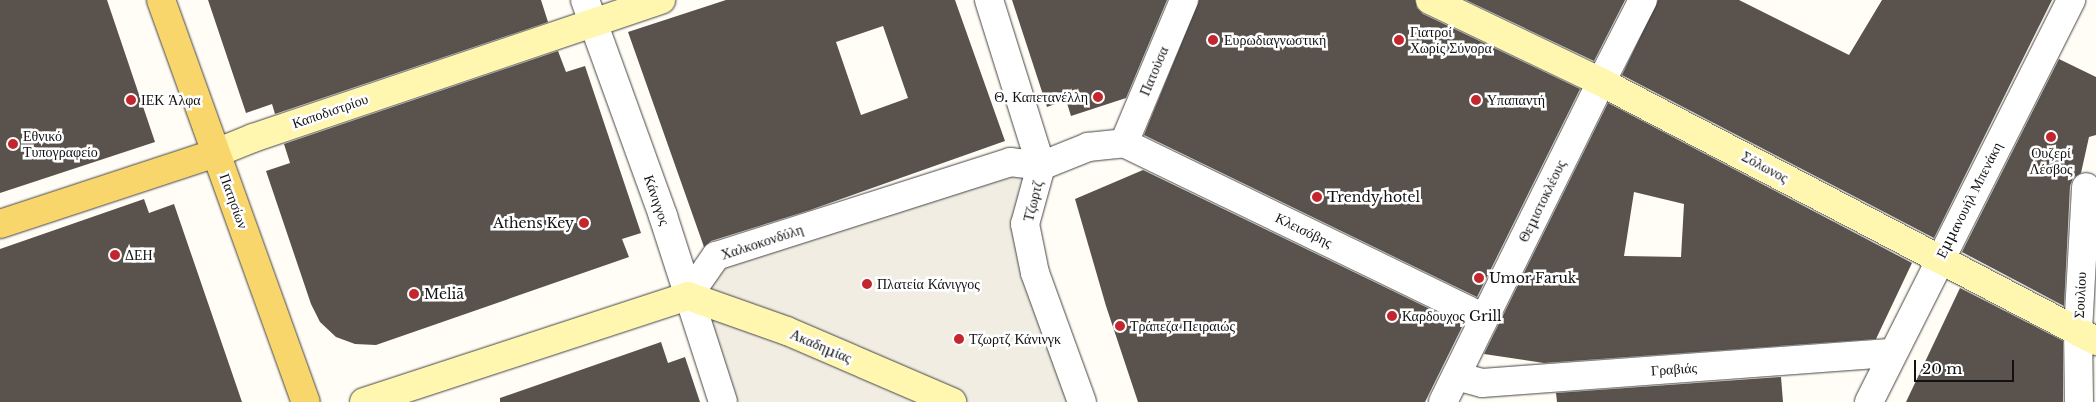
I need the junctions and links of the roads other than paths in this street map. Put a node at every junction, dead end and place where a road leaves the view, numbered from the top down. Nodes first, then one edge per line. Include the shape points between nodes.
1 (162, 0) edge
2 (661, 0) edge
3 (989, 0) edge
4 (1184, 0) edge
5 (1430, 0) edge
6 (1642, 0) edge
7 (2071, 0) edge
8 (589, 11) edge
9 (1601, 82) junction
10 (1124, 143) junction
11 (216, 153) junction
12 (1041, 166) junction
13 (2086, 188) dead end
14 (0, 224) edge
15 (1939, 259) junction
16 (688, 296) junction
17 (1484, 318) junction
18 (2087, 336) edge
19 (1893, 353) junction
20 (1456, 376) junction
21 (306, 402) edge
22 (364, 402) edge
23 (723, 402) edge
24 (952, 402) edge
25 (1082, 402) edge
26 (1443, 402) edge
27 (1869, 402) edge
28 (2079, 402) edge

1 - 11 main road, Πατησίων
2 - 8 main road, Καποδιστρίου
3 - 12 street, Τζωρτζ
4 - 10 street, Πατούσα
5 - 9 main road, Σόλωνος
6 - 9 street, Θεμιστοκλέους
7 - 15 street, Εμμανουήλ Μπενάκη
8 - 11 main road, Καποδιστρίου
8 - 16 street, Κάνιγγος via 664,216
9 - 15 main road, Σόλωνος
9 - 17 street, Θεμιστοκλέους
10 - 12 street, Χαλκοκονδύλη via 1088,148
10 - 17 street, Κλεισόβης
11 - 14 main road, Καποδιστρίου
11 - 21 main road, Πατησίων
12 - 16 street, Χαλκοκονδύλη via 1010,162 716,256
12 - 25 street, Τζωρτζ via 1025,224 1035,273
13 - 18 street, Σουλίου
15 - 18 main road, Σόλωνος
15 - 19 street, Εμμανουήλ Μπενάκη
16 - 22 main road
16 - 23 street, Κάνιγγος
16 - 24 main road, Ακαδημίας via 787,331
17 - 20 street, Θεμιστοκλέους
18 - 28 street, Σουλίου
19 - 20 street, Γραβιάς via 1482,383
19 - 27 street, Εμμανουήλ Μπενάκη
20 - 26 street, Θεμιστοκλέους

